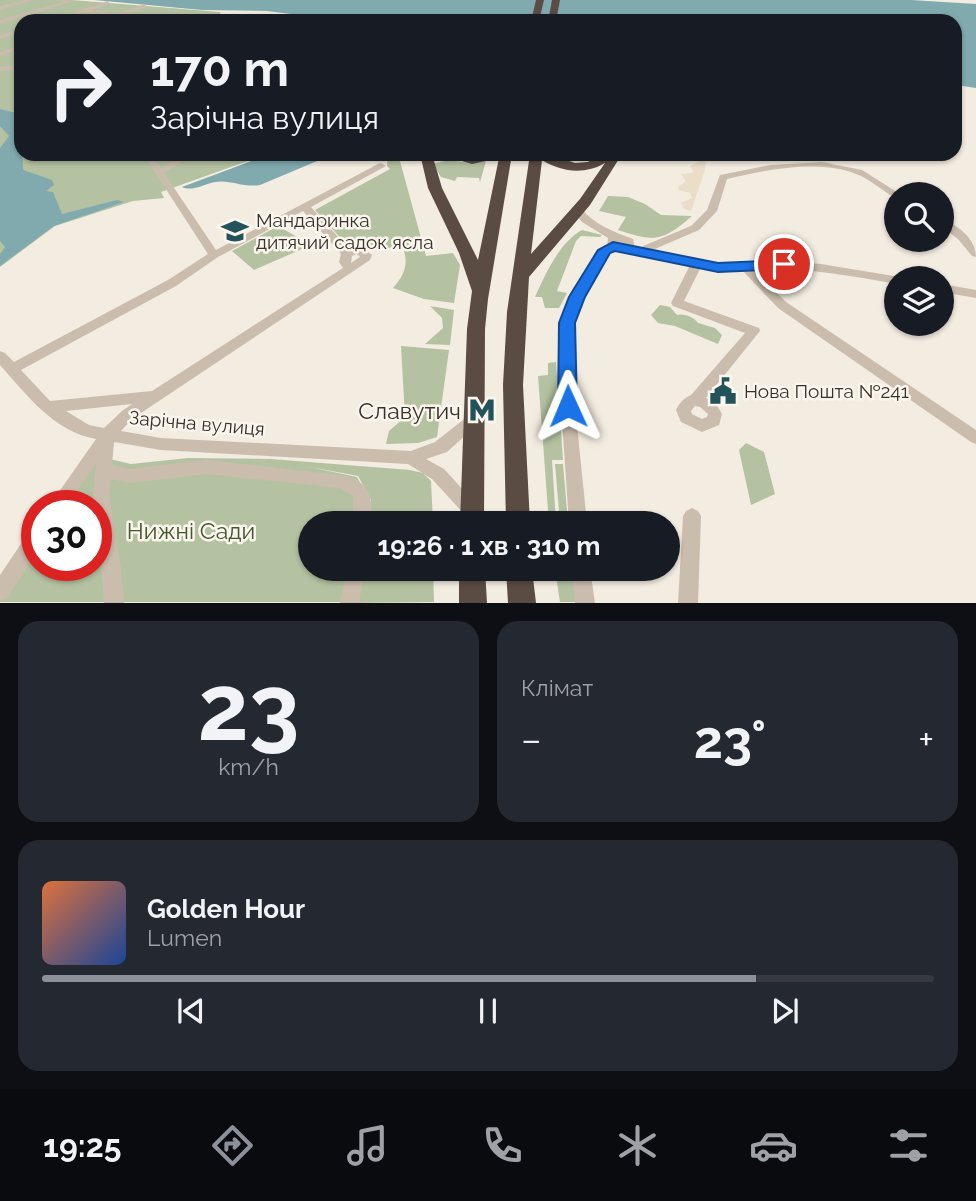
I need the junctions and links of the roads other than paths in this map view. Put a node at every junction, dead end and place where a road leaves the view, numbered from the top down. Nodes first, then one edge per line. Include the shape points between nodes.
1 (31, 0) edge
2 (63, 0) edge
3 (108, 3) dead end
4 (145, 6) dead end
5 (0, 8) edge
6 (85, 10) junction
7 (27, 14) edge
8 (73, 14) edge
9 (106, 14) edge
10 (122, 14) edge
11 (152, 161) edge
12 (179, 161) edge
13 (428, 161) edge
14 (505, 161) edge
15 (535, 161) edge
16 (552, 161) edge
17 (599, 161) edge
18 (612, 161) edge
19 (381, 166) dead end
20 (159, 172) junction
21 (884, 188) edge
22 (306, 207) junction
23 (577, 210) junction
24 (589, 224) junction
25 (561, 228) junction
26 (954, 231) edge
27 (621, 244) junction
28 (647, 248) junction
29 (347, 254) junction
30 (976, 254) edge
31 (214, 255) junction
32 (658, 257) junction
33 (696, 265) junction
34 (746, 267) junction
35 (349, 269) junction
36 (519, 278) junction
37 (884, 278) edge
38 (954, 290) edge
39 (976, 294) edge
40 (479, 299) junction
41 (0, 356) edge
42 (13, 368) junction
43 (154, 395) junction
44 (695, 401) dead end
45 (47, 407) junction
46 (473, 419) junction
47 (107, 435) junction
48 (976, 438) edge
49 (411, 458) junction
50 (104, 470) junction
51 (68, 490) edge
52 (363, 511) edge
53 (467, 511) edge
54 (472, 511) edge
55 (518, 511) edge
56 (577, 511) edge
57 (692, 516) dead end
58 (21, 559) edge
59 (354, 581) edge
60 (472, 581) edge
61 (520, 581) edge
62 (582, 581) edge
63 (0, 590) edge
64 (114, 603) edge
65 (349, 603) edge
66 (473, 603) edge
67 (522, 603) edge
68 (585, 603) edge
69 (688, 603) edge

1 - 5 street
2 - 7 street via 71,1
3 - 6 street
4 - 10 street
6 - 8 street
6 - 9 street
11 - 20 street
12 - 20 street
13 - 40 highway via 470,257
14 - 40 highway
15 - 36 highway
16 - 17 highway via 581,166
18 - 23 highway
19 - 22 street
20 - 31 street
21 - 28 street via 850,169 753,169 723,177 712,211 695,228
22 - 29 street
22 - 31 street
23 - 24 street
23 - 25 highway
24 - 25 street
24 - 27 street via 609,232
25 - 36 highway
26 - 30 street
27 - 28 street
27 - 32 street
27 - 56 street via 601,253 567,323 568,418
28 - 32 street
29 - 35 street
29 - 35 street via 358,250 366,255 362,263
31 - 42 street via 172,283
32 - 33 street
33 - 34 street
33 - 44 street via 677,303 754,331
34 - 37 street via 784,264
34 - 48 street via 782,305
35 - 43 street, Зарічна вулиця
36 - 55 highway via 513,385
38 - 39 street
40 - 46 highway
41 - 42 street
42 - 45 street
43 - 45 street
43 - 47 street, Зарічна вулиця
45 - 47 street via 86,431
46 - 49 street, Зарічна вулиця via 441,447
46 - 54 highway
47 - 49 street, Зарічна вулиця via 161,444
47 - 50 street
47 - 51 street
49 - 53 street, Зарічна вулиця via 438,474
50 - 52 street via 129,476 207,467 340,481 360,491
50 - 64 street via 101,503
57 - 69 street
58 - 63 street
59 - 65 street
60 - 66 highway
61 - 67 highway
62 - 68 street

